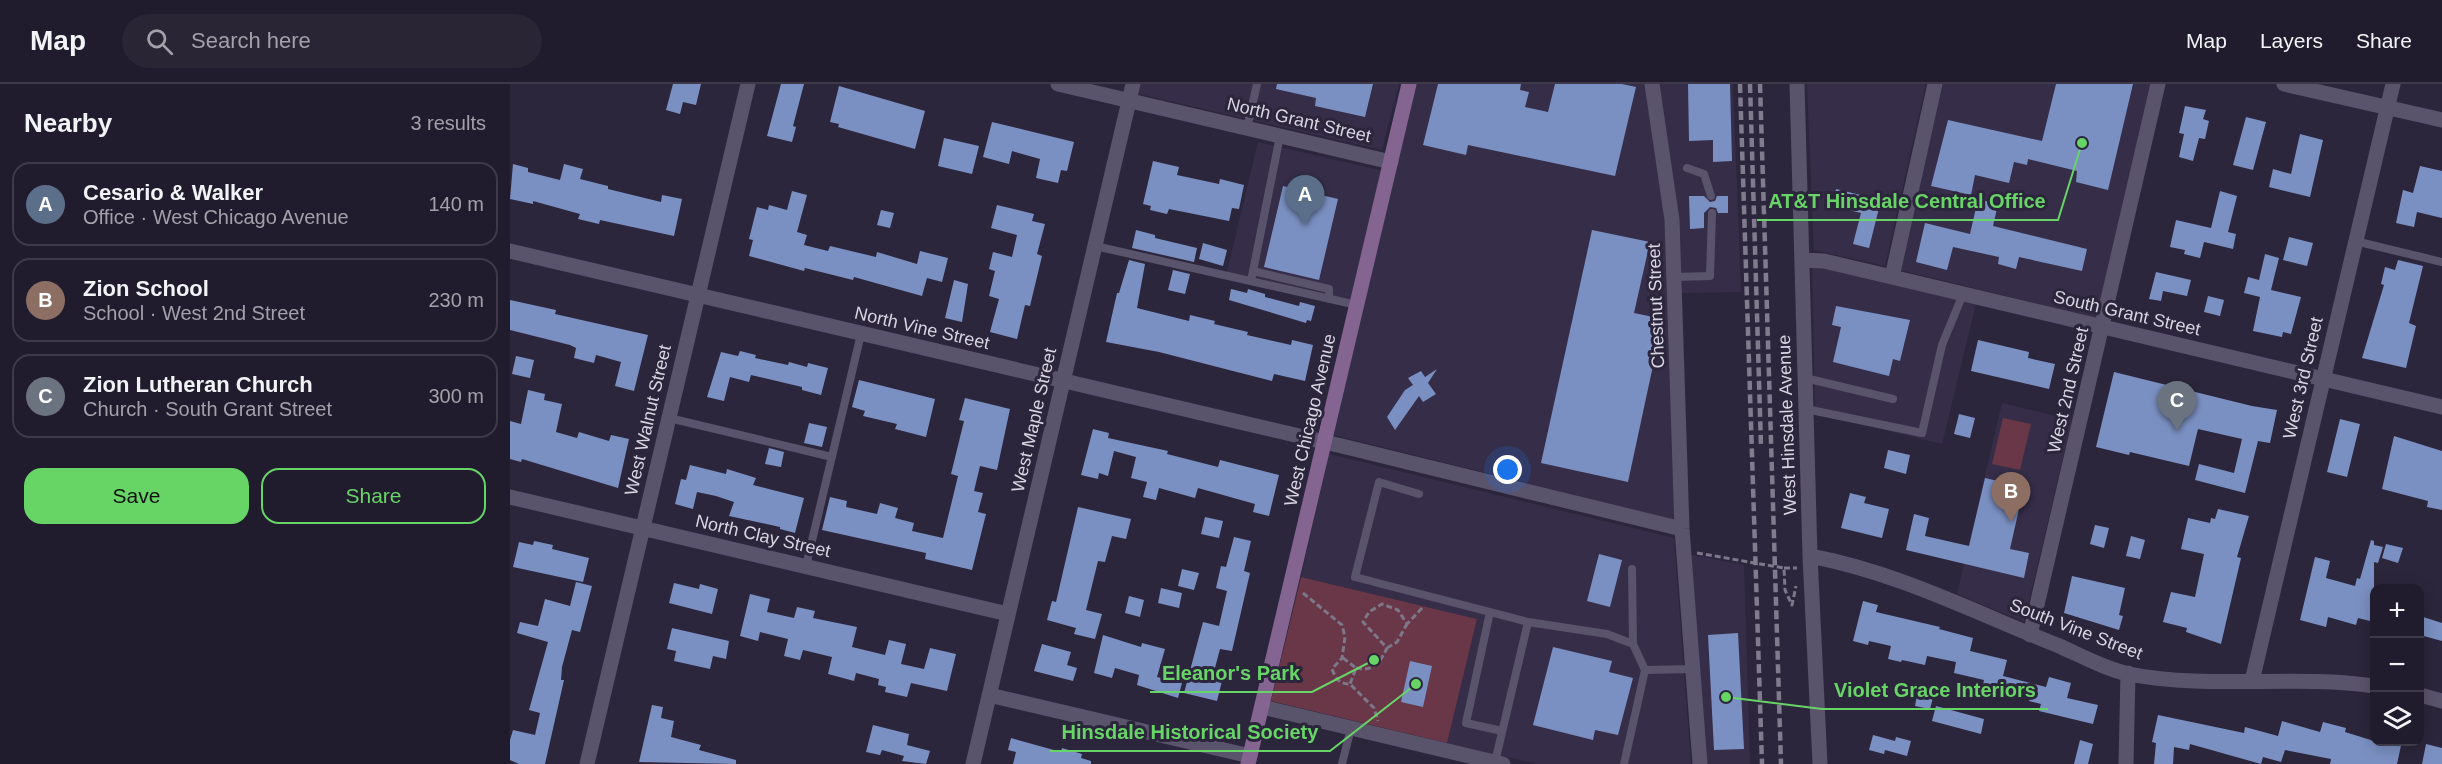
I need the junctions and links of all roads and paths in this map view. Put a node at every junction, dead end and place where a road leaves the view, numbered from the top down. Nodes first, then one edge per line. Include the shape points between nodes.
1 (748, 84) edge
2 (1058, 84) edge
3 (1133, 84) edge
4 (1257, 84) edge
5 (1409, 84) edge
6 (1652, 84) edge
7 (1797, 84) edge
8 (1935, 84) edge
9 (2158, 84) edge
10 (2284, 84) edge
11 (2393, 84) edge
12 (1129, 101) junction
13 (2387, 108) junction
14 (2442, 120) edge
15 (1247, 128) junction
16 (1281, 136) junction
17 (1391, 162) junction
18 (1687, 168) dead end
19 (1711, 196) dead end
20 (1712, 213) dead end
21 (2355, 242) junction
22 (1095, 246) junction
23 (510, 251) edge
24 (1802, 260) junction
25 (2442, 262) edge
26 (1253, 272) junction
27 (1675, 277) junction
28 (1892, 277) junction
29 (1251, 281) junction
30 (1964, 294) junction
31 (698, 296) junction
32 (1329, 299) junction
33 (1357, 305) junction
34 (2103, 328) junction
35 (861, 334) junction
36 (1805, 378) junction
37 (2323, 379) junction
38 (1063, 382) junction
39 (1893, 399) dead end
40 (2442, 407) edge
41 (1806, 409) junction
42 (669, 418) junction
43 (1324, 443) junction
44 (832, 457) junction
45 (1419, 494) dead end
46 (510, 497) edge
47 (643, 528) junction
48 (1682, 529) junction
49 (1695, 553) dead end
50 (1810, 556) junction
51 (806, 566) junction
52 (1784, 568) junction
53 (1632, 569) dead end
54 (1291, 584) junction
55 (1430, 597) junction
56 (1490, 612) junction
57 (1008, 614) junction
58 (1528, 622) junction
59 (1407, 624) junction
60 (2030, 635) junction
61 (1634, 644) junction
62 (1387, 648) junction
63 (1342, 658) junction
64 (1356, 668) junction
65 (1693, 669) junction
66 (1645, 670) junction
67 (2128, 673) junction
68 (2252, 681) junction
69 (1350, 684) junction
70 (2370, 686) edge
71 (989, 695) junction
72 (2424, 696) edge
73 (2442, 701) edge
74 (1262, 707) junction
75 (1351, 728) junction
76 (1502, 731) junction
77 (1380, 735) junction
78 (1463, 759) edge
79 (1249, 760) edge
80 (1499, 763) edge
81 (587, 764) edge
82 (973, 764) edge
83 (1342, 764) edge
84 (1624, 764) edge
85 (1700, 764) edge
86 (1820, 764) edge
87 (2126, 764) edge

1 - 31 street, West Walnut Street
2 - 12 street, North Grant Street
3 - 12 street, West Maple Street
4 - 15 lane
5 - 17 main road, West Chicago Avenue
6 - 27 street, Chestnut Street via 1672,220
7 - 24 street, West Hinsdale Avenue
8 - 28 street
9 - 34 street, West 2nd Street
10 - 13 street
11 - 13 street, West 3rd Street
12 - 15 street, North Grant Street
12 - 22 street, West Maple Street
13 - 14 street
13 - 21 street, West 3rd Street
15 - 16 street, North Grant Street
16 - 17 street, North Grant Street
16 - 26 lane
17 - 33 main road, West Chicago Avenue
18 - 19 lane via 1704,174
20 - 27 lane via 1710,276
21 - 25 lane
21 - 37 street, West 3rd Street
22 - 29 lane
22 - 38 street, West Maple Street
23 - 31 street, North Vine Street
24 - 28 street, South Grant Street via 1824,261
24 - 36 street, West Hinsdale Avenue
26 - 29 lane
26 - 32 lane via 1329,289
27 - 48 street, Chestnut Street
28 - 30 street, South Grant Street
29 - 32 lane
30 - 34 street, South Grant Street
30 - 41 lane via 1942,345 1922,433
31 - 35 street, North Vine Street
31 - 42 street, West Walnut Street
32 - 33 lane
33 - 43 main road, West Chicago Avenue
34 - 37 street, South Grant Street
34 - 60 street, West 2nd Street
35 - 38 street, North Vine Street
35 - 44 lane
36 - 39 lane
36 - 41 street, West Hinsdale Avenue
37 - 40 street, South Grant Street
37 - 68 street, West 3rd Street
38 - 43 street, North Vine Street
38 - 57 street, West Maple Street
41 - 50 street, West Hinsdale Avenue
42 - 44 lane
42 - 47 street, West Walnut Street
43 - 48 street
43 - 54 main road, West Chicago Avenue
44 - 51 lane
45 - 55 lane via 1379,482 1355,577
46 - 47 street, North Clay Street
47 - 51 street, North Clay Street
47 - 81 street, West Walnut Street
48 - 65 street, Chestnut Street
49 - 52 path
50 - 60 street, South Vine Street via 1918,587
50 - 86 street, West Hinsdale Avenue
51 - 57 street, North Clay Street
52 - 52 path via 1797,568 1792,604 1785,590
53 - 61 lane
54 - 63 path via 1342,625
54 - 74 main road, West Chicago Avenue
55 - 56 lane
55 - 59 path
56 - 58 lane
56 - 76 lane via 1466,723
57 - 71 street, West Maple Street
58 - 61 lane via 1607,634
58 - 76 lane
59 - 62 path via 1397,642
59 - 62 path via 1398,610 1382,604 1370,612 1364,622
60 - 67 street, South Vine Street
61 - 66 lane
62 - 64 path via 1381,662 1372,668
63 - 64 path
63 - 69 path via 1332,669 1335,678
64 - 69 path
65 - 66 lane
65 - 85 street, Chestnut Street
66 - 84 lane
67 - 68 street, South Vine Street
67 - 87 street
68 - 70 street, South Vine Street via 2317,680
69 - 77 path via 1374,708
71 - 79 street
71 - 82 street, West Maple Street
72 - 73 street
74 - 75 street
74 - 79 main road, West Chicago Avenue
75 - 77 street
75 - 83 lane
76 - 80 lane
77 - 78 street
78 - 80 street

